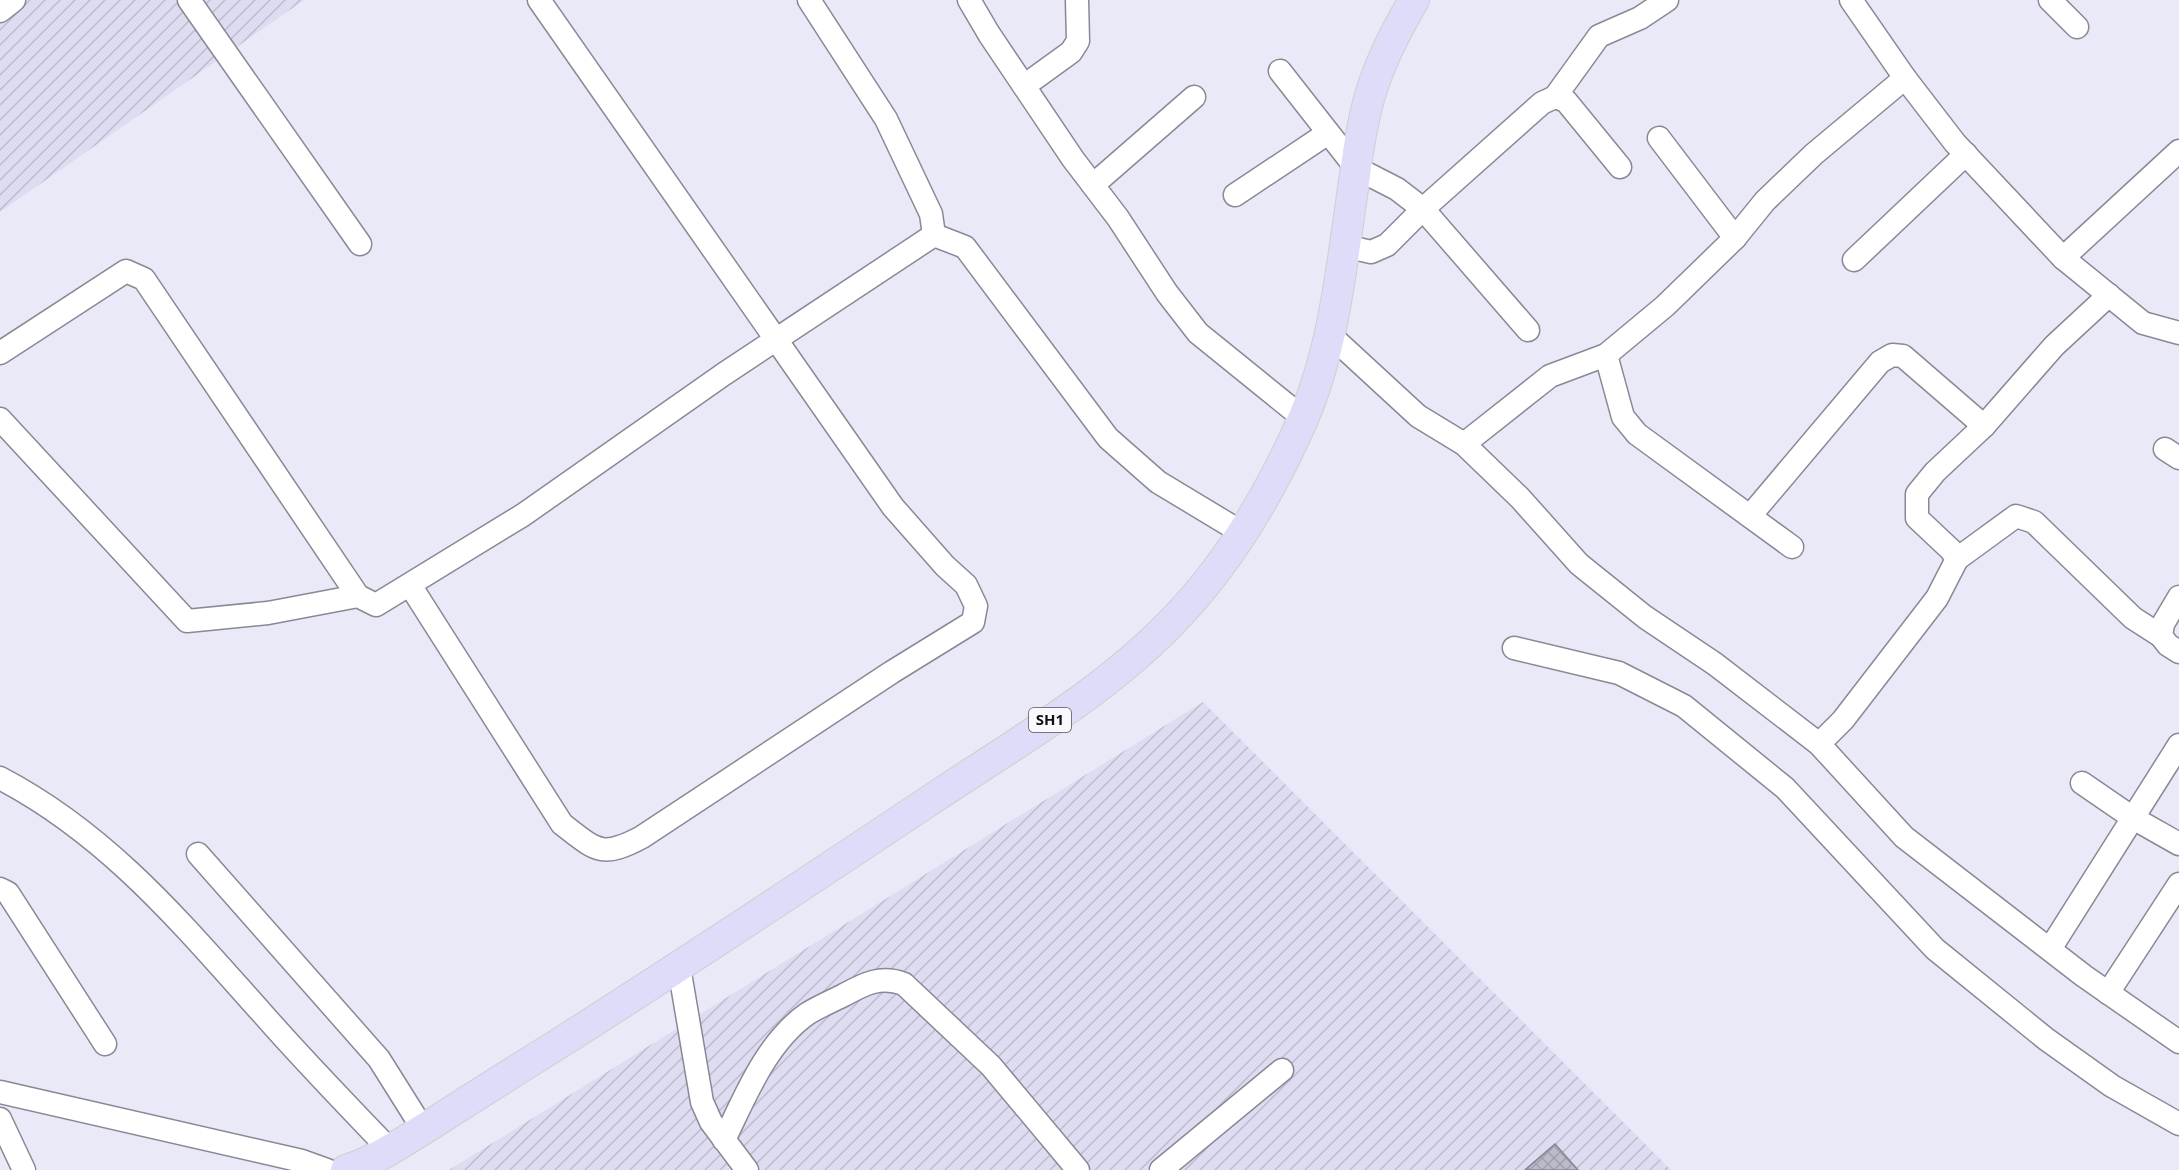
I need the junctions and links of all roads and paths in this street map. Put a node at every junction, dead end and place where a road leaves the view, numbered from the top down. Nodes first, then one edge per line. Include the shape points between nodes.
1 (14, 0) edge
2 (189, 0) edge
3 (539, 0) edge
4 (809, 0) edge
5 (969, 0) edge
6 (1077, 0) edge
7 (1414, 0) edge
8 (1667, 0) edge
9 (1851, 0) edge
10 (2050, 0) edge
11 (0, 11) edge
12 (2077, 27) dead end
13 (1280, 71) dead end
14 (1905, 78) junction
15 (1024, 86) junction
16 (1194, 97) dead end
17 (1556, 97) junction
18 (1328, 133) junction
19 (1659, 138) dead end
20 (2179, 151) edge
21 (1966, 154) junction
22 (1620, 167) dead end
23 (1356, 168) junction
24 (1093, 185) junction
25 (1235, 195) dead end
26 (1423, 209) junction
27 (934, 235) junction
28 (1735, 238) junction
29 (360, 244) dead end
30 (1345, 246) junction
31 (2063, 258) junction
32 (1854, 260) dead end
33 (2109, 295) junction
34 (1528, 330) dead end
35 (2179, 333) edge
36 (1329, 334) junction
37 (776, 339) junction
38 (0, 352) edge
39 (1606, 355) junction
40 (1303, 418) junction
41 (0, 419) edge
42 (1984, 426) junction
43 (1464, 444) junction
44 (1750, 516) junction
45 (1241, 532) junction
46 (1792, 547) dead end
47 (1957, 559) junction
48 (410, 585) junction
49 (358, 596) junction
50 (2179, 597) edge
51 (2161, 636) junction
52 (1514, 648) dead end
53 (2179, 652) edge
54 (1819, 744) junction
55 (2179, 745) edge
56 (0, 778) edge
57 (2082, 783) dead end
58 (2133, 818) junction
59 (2179, 844) edge
60 (198, 854) dead end
61 (2179, 884) edge
62 (0, 889) edge
63 (2050, 949) junction
64 (679, 968) junction
65 (2108, 993) junction
66 (2176, 1035) edge
67 (105, 1044) dead end
68 (1282, 1070) dead end
69 (0, 1092) edge
70 (0, 1119) edge
71 (2179, 1124) edge
72 (423, 1129) junction
73 (724, 1140) junction
74 (389, 1149) junction
75 (354, 1169) edge
76 (24, 1170) edge
77 (327, 1170) edge
78 (747, 1170) edge
79 (1078, 1170) edge
80 (1161, 1170) edge

1 - 11 street
2 - 29 street
3 - 37 street
4 - 27 street via 886,119 931,214
5 - 15 street
6 - 15 street via 1078,41 1071,52
7 - 23 main road, SH1 via 1396,30 1372,86
8 - 17 street via 1640,18 1599,36
9 - 14 street
10 - 12 street
13 - 18 street
14 - 21 street
14 - 28 street via 1814,154 1765,201
15 - 24 street
16 - 24 street
17 - 22 street via 1566,101
17 - 26 street via 1542,103
18 - 23 street
18 - 25 street
19 - 28 street
20 - 31 street
21 - 31 street
21 - 32 street
23 - 26 street via 1397,189
23 - 30 main road, SH1
24 - 40 street via 1198,333
26 - 30 street via 1387,245 1371,252
26 - 34 street
27 - 37 street
27 - 45 street via 965,247 1108,438 1158,482
28 - 39 street via 1665,306
30 - 36 main road, SH1
31 - 33 street
33 - 35 street via 2143,323
33 - 42 street via 2054,346
36 - 40 main road, SH1
36 - 43 street via 1418,416
37 - 48 street via 523,515
37 - 48 street via 893,507 966,585 976,606 973,622 617,850 593,848 562,824
38 - 49 street via 126,271 144,279
39 - 43 street via 1550,376
39 - 44 street via 1620,409 1637,434
40 - 45 main road, SH1
41 - 49 street via 187,621 268,613
42 - 44 street via 1903,356 1892,355 1880,362
42 - 47 street via 1917,494 1917,518
43 - 54 street via 1520,498 1579,564
44 - 46 street
45 - 64 main road, SH1 via 1212,577 1170,624 1082,699
47 - 51 street via 2016,516 2034,522 2133,618
47 - 54 street via 1937,598 1843,720
48 - 49 street via 376,605
50 - 51 street via 2163,624
51 - 53 street
52 - 71 street via 1619,673 1684,706 1785,788 1935,949 2046,1039 2112,1086
54 - 63 street via 1904,837
55 - 58 street
56 - 74 street via 34,797 113,855 145,884 299,1056
57 - 58 street
58 - 59 street
58 - 63 street
60 - 72 street via 379,1059
61 - 65 street
62 - 67 street via 8,893
63 - 65 street
64 - 72 main road, SH1
64 - 73 street via 702,1102
65 - 66 street
68 - 80 street
69 - 77 street
70 - 76 street
72 - 74 main road, SH1
73 - 78 street
73 - 79 street via 751,1084 786,1034 806,1015 852,990 891,979 904,984 992,1066
74 - 75 main road, SH1

